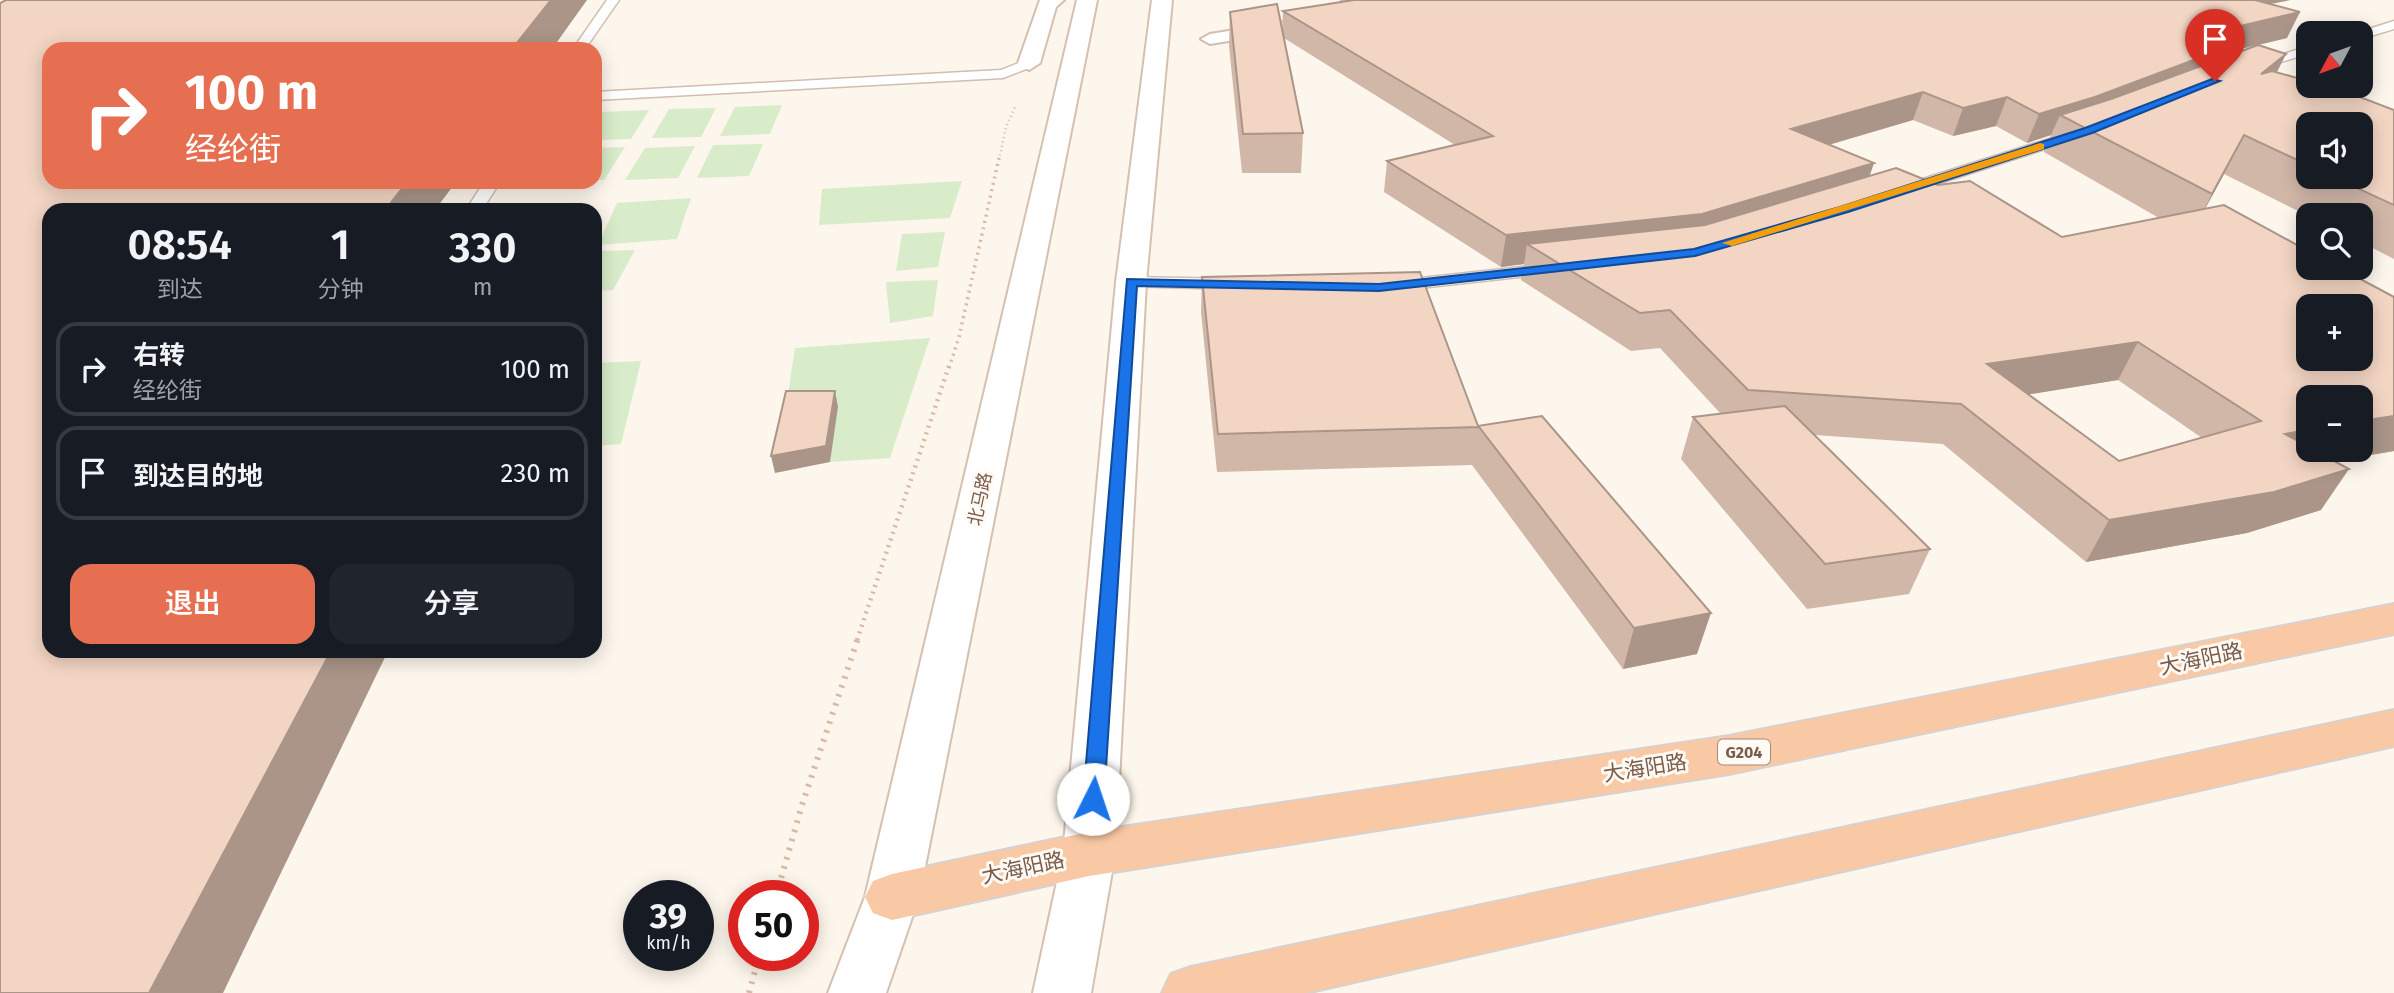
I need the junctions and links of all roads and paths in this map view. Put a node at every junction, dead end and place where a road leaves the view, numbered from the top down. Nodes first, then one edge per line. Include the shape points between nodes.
1 (613, 0) edge
2 (1054, 0) edge
3 (1087, 0) edge
4 (1162, 0) edge
5 (1348, 17) edge
6 (2394, 25) edge
7 (2373, 31) edge
8 (1210, 39) dead end
9 (584, 42) edge
10 (2296, 54) edge
11 (1029, 63) junction
12 (2241, 71) edge
13 (602, 89) edge
14 (602, 96) edge
15 (1020, 96) dead end
16 (2089, 131) edge
17 (1883, 197) edge
18 (1571, 266) edge
19 (1131, 282) junction
20 (1245, 284) edge
21 (1379, 288) edge
22 (2394, 619) edge
23 (2394, 728) edge
24 (1089, 854) junction
25 (781, 880) edge
26 (892, 897) junction
27 (755, 971) edge
28 (749, 993) edge
29 (857, 993) edge
30 (1062, 993) edge
31 (1191, 993) edge

1 - 9 lane
2 - 11 main road via 1047,4
3 - 26 main road, 北马路
4 - 19 main road
5 - 8 street
6 - 7 lane
10 - 12 lane
11 - 13 lane
11 - 14 lane via 1003,74
15 - 25 path via 1006,127 958,337
16 - 17 lane
18 - 21 lane
19 - 20 lane
19 - 24 main road
22 - 24 highway, 大海阳路 / G204 via 1729,755
23 - 31 highway
24 - 26 highway, 大海阳路
24 - 30 main road
26 - 29 main road, 北马路
27 - 28 path

